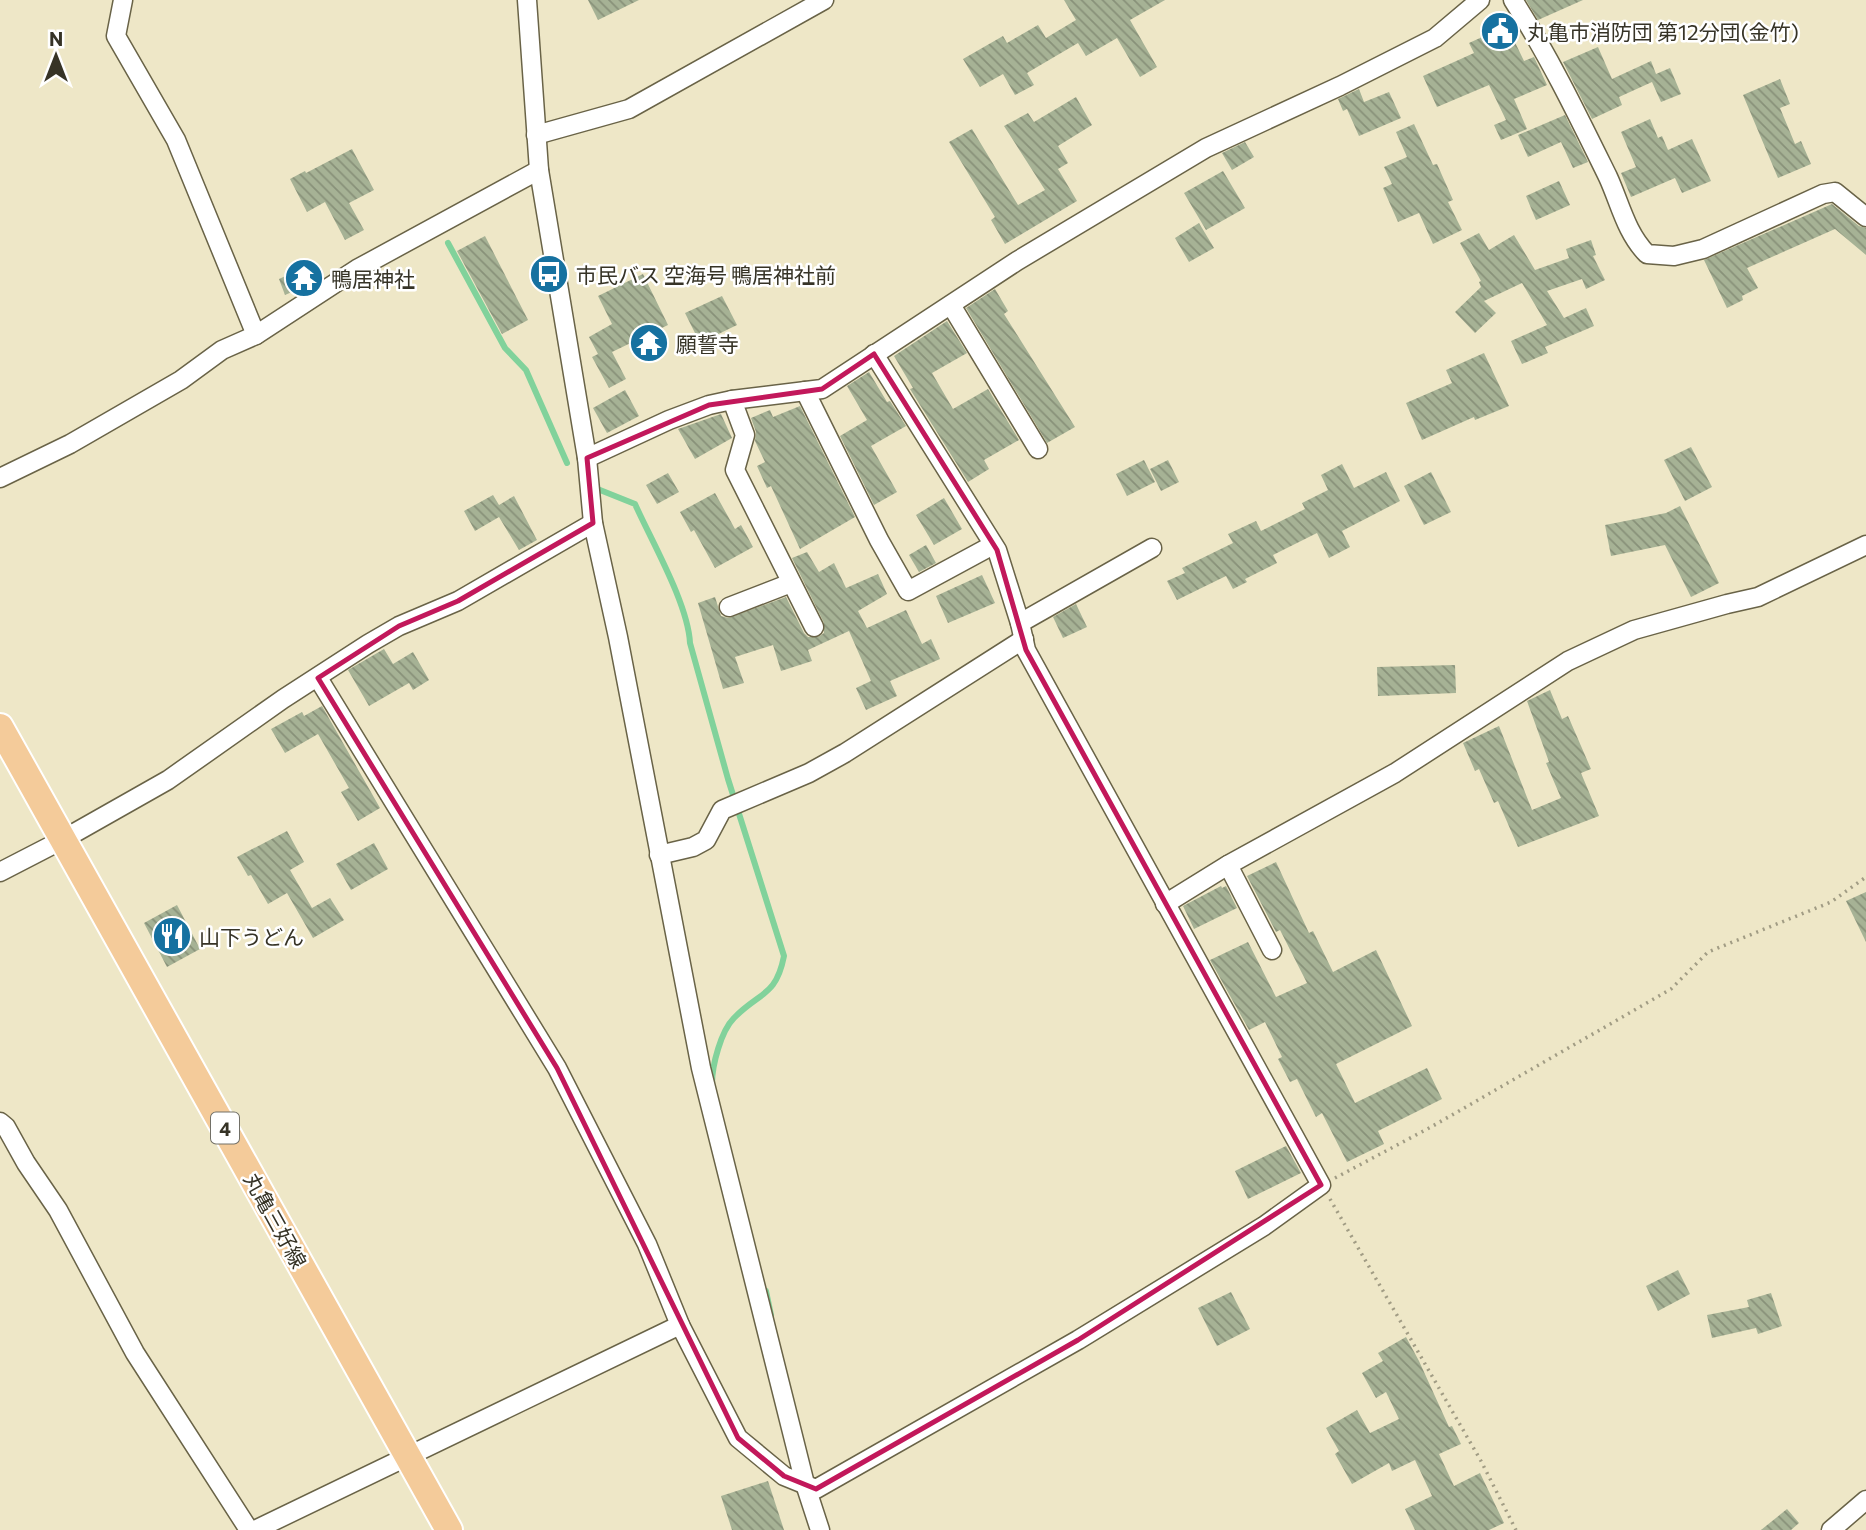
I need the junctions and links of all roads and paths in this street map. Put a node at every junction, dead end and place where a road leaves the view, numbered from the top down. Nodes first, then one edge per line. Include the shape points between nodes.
1 (123, 0) edge
2 (527, 0) edge
3 (824, 0) edge
4 (1480, 0) edge
5 (1513, 0) edge
6 (536, 135) junction
7 (539, 170) junction
8 (1866, 217) edge
9 (951, 304) junction
10 (256, 335) junction
11 (874, 354) junction
12 (805, 391) junction
13 (732, 400) junction
14 (1038, 449) dead end
15 (587, 458) junction
16 (0, 478) edge
17 (593, 523) junction
18 (993, 545) junction
19 (1866, 545) edge
20 (1152, 548) dead end
21 (791, 583) junction
22 (729, 607) dead end
23 (814, 627) dead end
24 (1022, 631) junction
25 (318, 678) junction
26 (0, 727) edge
27 (62, 840) junction
28 (659, 855) junction
29 (1228, 865) junction
30 (0, 872) edge
31 (1866, 877) edge
32 (1165, 904) junction
33 (1272, 950) dead end
34 (0, 1122) edge
35 (1321, 1185) junction
36 (680, 1325) junction
37 (406, 1456) junction
38 (810, 1486) junction
39 (1866, 1500) edge
40 (249, 1530) edge
41 (255, 1530) edge
42 (449, 1530) edge
43 (820, 1530) edge
44 (1516, 1530) edge
45 (1831, 1530) edge

1 - 10 street via 116,36 176,140
2 - 6 street
3 - 6 street via 629,109
4 - 9 street via 1435,38 1206,148
5 - 8 street via 1608,178 1634,241 1647,254 1674,256 1703,248 1835,192
6 - 7 street
7 - 10 street via 358,269
7 - 15 street
9 - 11 street
9 - 14 street
10 - 16 street via 222,350 181,380 70,444
11 - 12 street via 822,389
11 - 18 street
12 - 13 street
12 - 18 street via 908,591
13 - 15 street via 669,420
13 - 21 street via 745,435 735,470
15 - 17 street
17 - 25 street via 458,601 399,626
17 - 28 street
18 - 24 street
19 - 29 street via 1758,597 1634,630 1569,661 1395,773
20 - 24 street
21 - 22 street
21 - 23 street
24 - 28 street via 845,753 722,810 706,840
24 - 32 street via 1026,650
25 - 27 street via 168,780
25 - 36 street via 556,1068 647,1244
26 - 27 main road, 丸亀三好線 / 4
27 - 30 street
27 - 37 main road, 丸亀三好線 / 4
28 - 38 street via 701,1068
29 - 32 street
29 - 33 street
31 - 35 path via 1831,902 1708,952 1671,989
32 - 35 street
34 - 40 street via 58,1210 135,1353
35 - 38 street via 1264,1226 1078,1340
35 - 44 path
36 - 37 street
36 - 38 street via 738,1438 785,1476
37 - 41 street
37 - 42 main road, 丸亀三好線 / 4
38 - 43 street
39 - 45 street

